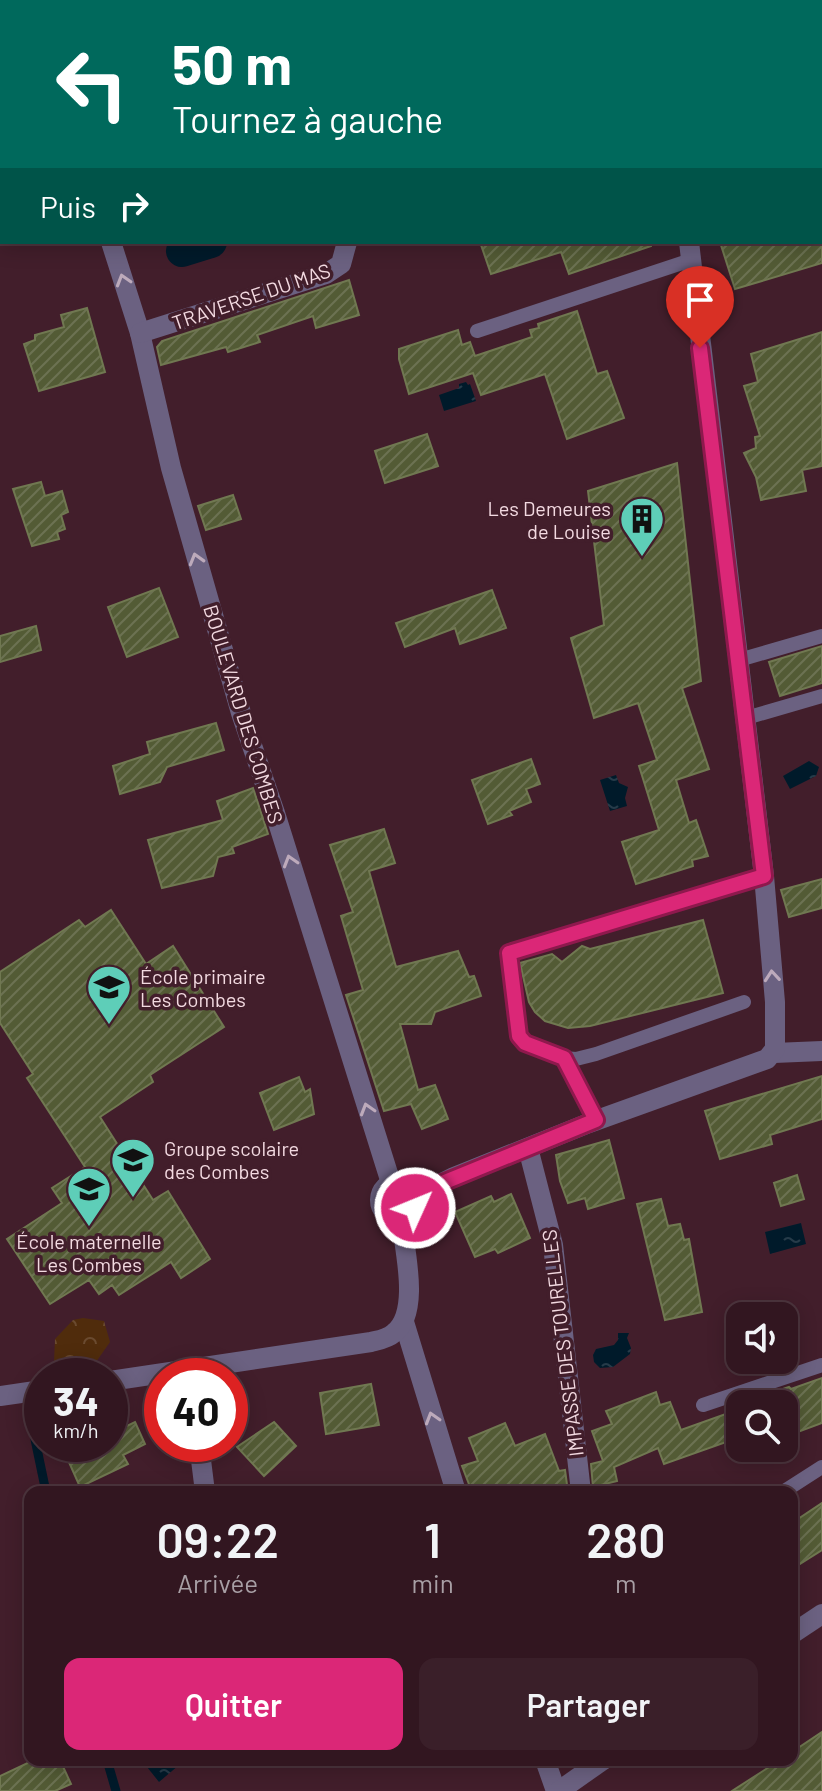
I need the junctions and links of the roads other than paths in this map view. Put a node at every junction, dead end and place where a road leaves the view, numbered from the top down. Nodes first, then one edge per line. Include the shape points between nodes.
1 (112, 244) edge
2 (346, 244) edge
3 (690, 251) edge
4 (477, 331) dead end
5 (140, 333) junction
6 (822, 636) edge
7 (739, 660) junction
8 (822, 696) edge
9 (746, 718) junction
10 (764, 876) junction
11 (744, 1002) dead end
12 (822, 1051) edge
13 (774, 1053) junction
14 (564, 1058) junction
15 (596, 1120) junction
16 (528, 1148) junction
17 (391, 1183) junction
18 (416, 1196) junction
19 (401, 1218) junction
20 (404, 1322) junction
21 (248, 1363) edge
22 (822, 1365) edge
23 (24, 1393) edge
24 (0, 1396) edge
25 (703, 1405) dead end
26 (201, 1462) edge
27 (822, 1467) edge
28 (204, 1486) edge
29 (454, 1486) edge
30 (580, 1486) edge
31 (792, 1486) edge
32 (822, 1614) edge
33 (798, 1630) edge
34 (547, 1766) edge
35 (594, 1766) edge
36 (557, 1791) edge

5 -> 1 street, BOULEVARD DES COMBES
2 - 5 street, TRAVERSE DU MAS via 341,264 326,274
3 - 4 lane
3 - 7 street
17 -> 5 street, BOULEVARD DES COMBES via 241,713 171,468
6 - 7 lane
7 - 9 street
8 - 9 lane
9 - 10 street
13 -> 10 street
10 - 14 lane via 509,953 519,1036
11 - 14 lane via 596,1054
12 - 13 street
13 - 15 street
14 - 15 lane
15 - 16 street
16 - 18 street
16 - 30 street, IMPASSE DES TOURELLES via 553,1245
17 - 18 street via 407,1184
17 - 19 street via 380,1196 382,1207
18 - 19 street via 415,1208
19 - 20 street via 410,1294
20 - 21 street via 391,1335 371,1342
29 -> 20 street
22 - 25 lane
23 - 24 street
26 - 28 street
27 - 31 lane
32 - 33 street
34 - 36 street
35 - 36 street

